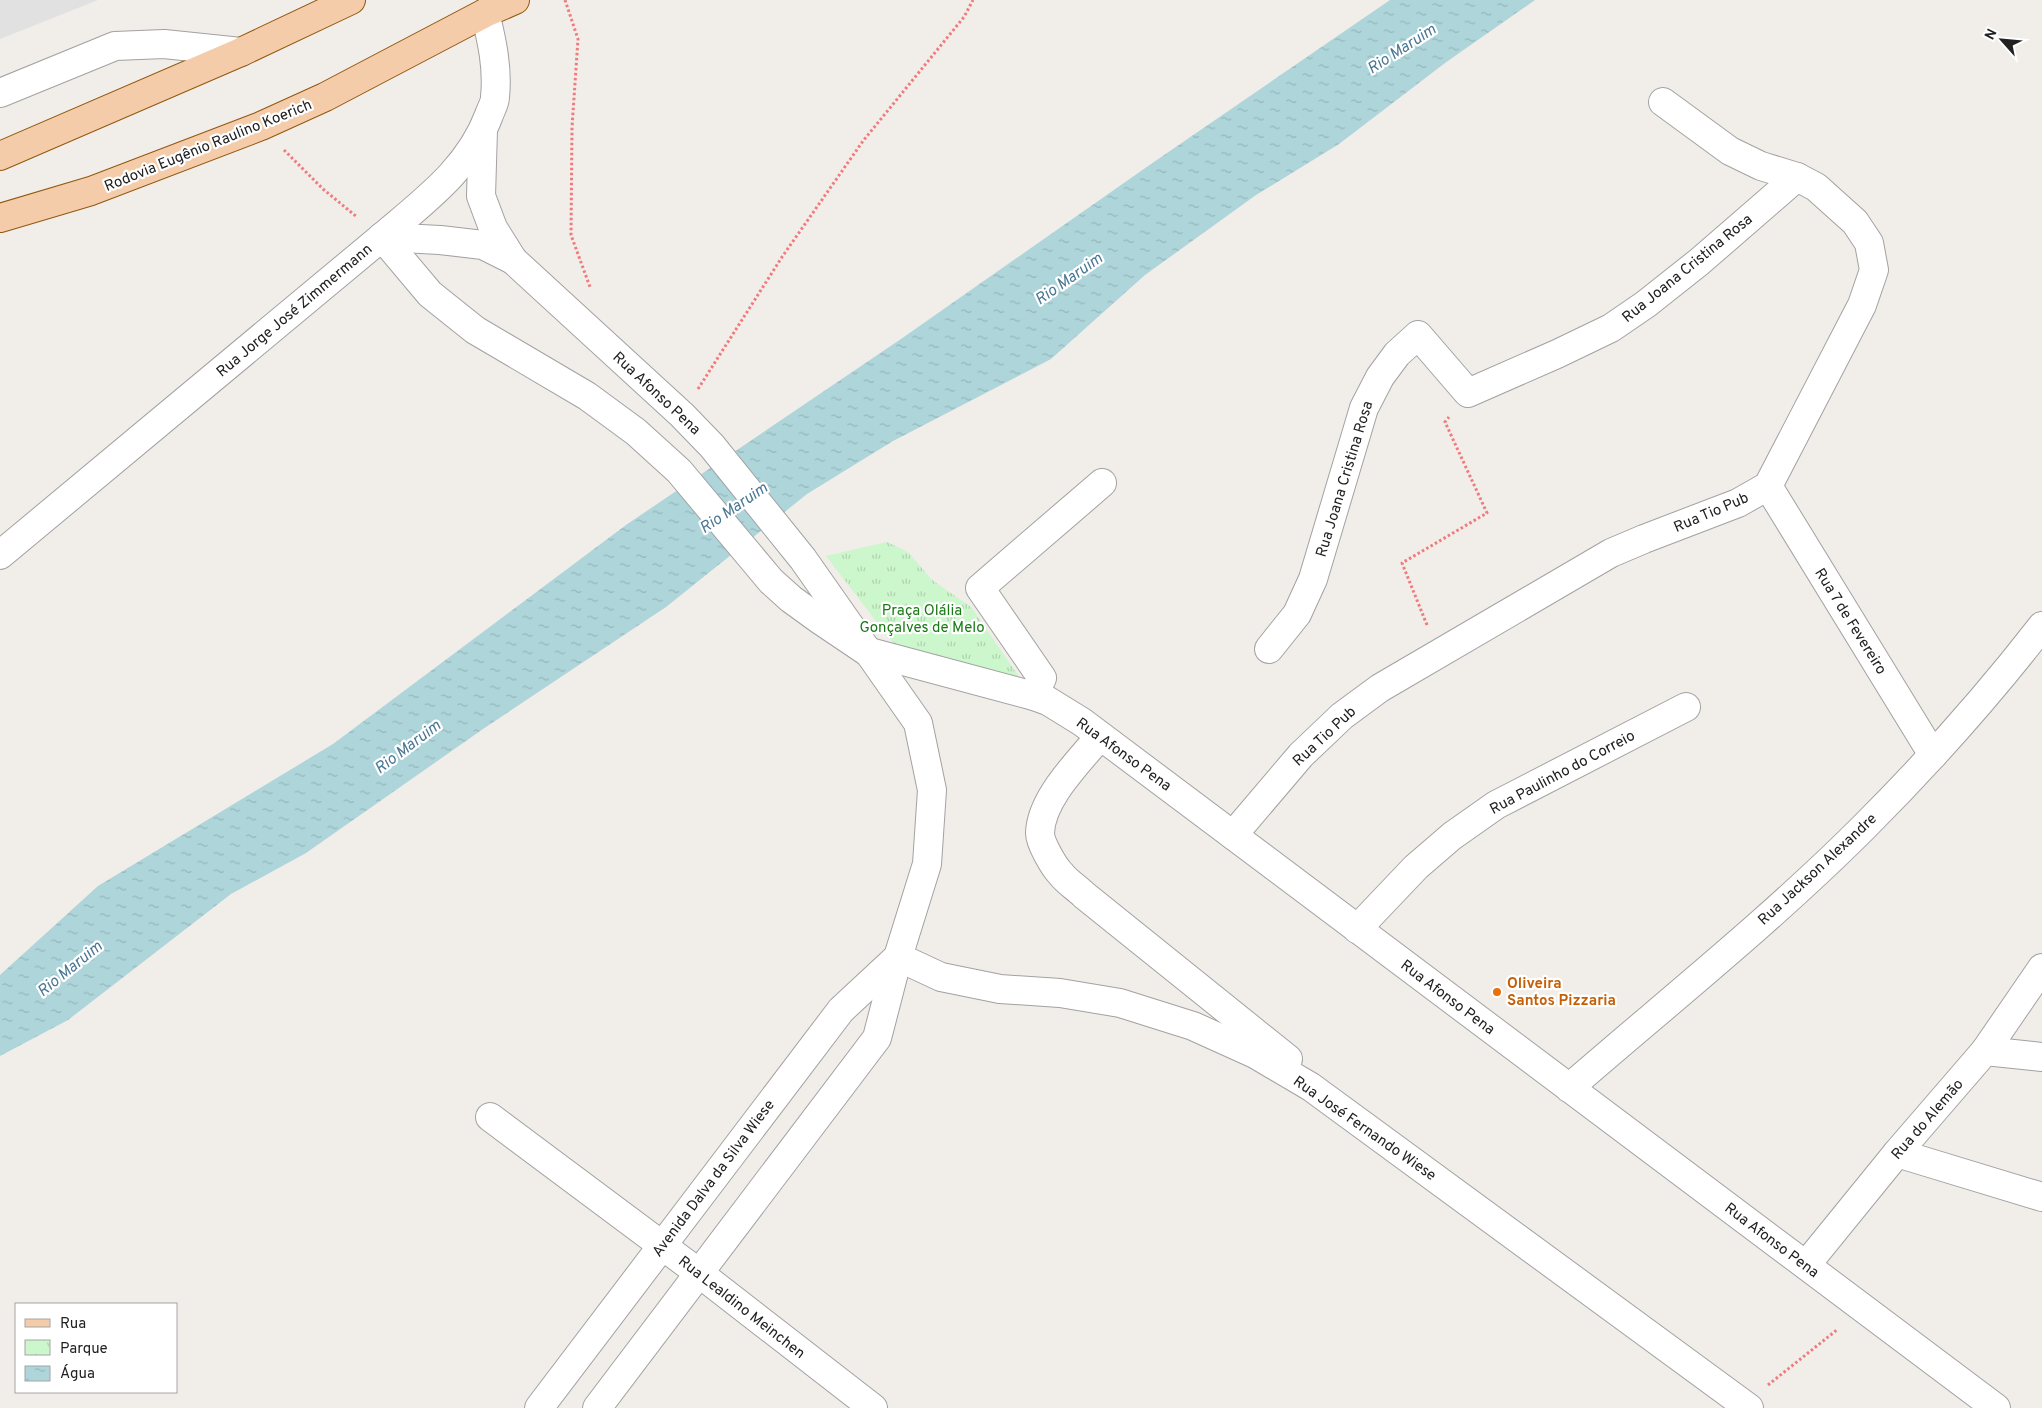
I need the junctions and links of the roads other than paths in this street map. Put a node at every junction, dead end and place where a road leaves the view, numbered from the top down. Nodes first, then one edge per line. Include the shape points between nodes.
1 (515, 0) edge
2 (342, 2) edge
3 (485, 13) junction
4 (241, 52) junction
5 (0, 93) edge
6 (1663, 102) dead end
7 (484, 130) junction
8 (0, 156) edge
9 (1797, 177) junction
10 (0, 218) edge
11 (382, 237) junction
12 (513, 260) junction
13 (1102, 482) dead end
14 (1768, 486) junction
15 (0, 556) edge
16 (2042, 626) edge
17 (1269, 649) dead end
18 (866, 651) junction
19 (1034, 696) junction
20 (1686, 707) dead end
21 (1100, 736) junction
22 (1934, 755) junction
23 (1233, 835) junction
24 (1357, 929) junction
25 (898, 957) junction
26 (2042, 968) edge
27 (1985, 1051) junction
28 (2042, 1057) edge
29 (1311, 1086) junction
30 (1569, 1088) junction
31 (490, 1118) dead end
32 (1897, 1153) junction
33 (2042, 1196) edge
34 (662, 1246) junction
35 (1806, 1265) junction
36 (699, 1274) junction
37 (1746, 1406) edge
38 (539, 1408) edge
39 (597, 1408) edge
40 (873, 1408) edge
41 (1996, 1408) edge

1 - 3 main road, Rodovia Eugênio Raulino Koerich
2 - 4 main road
3 - 7 street, Rua Jorge José Zimmermann via 495,57 495,98
3 - 10 main road, Rodovia Eugênio Raulino Koerich via 325,97 261,126 91,191
4 - 5 street via 164,44 115,46
4 - 8 main road
6 - 9 street, Rua Tio Pub via 1730,151 1761,166
7 - 11 street, Rua Jorge José Zimmermann via 459,168
7 - 12 street, Rua Afonso Pena via 481,196 493,228
9 - 14 street, Rua Tio Pub via 1816,187 1855,222 1869,243 1874,270 1862,305
9 - 17 street, Rua Joana Cristina Rosa via 1699,262 1610,328 1468,393 1418,335 1397,354 1380,377 1364,408 1313,579 1297,614
11 - 12 street via 483,245
11 - 15 street, Rua Jorge José Zimmermann
11 - 18 street, Rua Afonso Pena via 430,294 475,330 587,396 636,432 679,471 771,581 791,599
12 - 18 street, Rua Afonso Pena via 712,446 804,559
13 - 19 street via 980,588 1042,678
14 - 22 street, Rua 7 de Fevereiro
14 - 23 street, Rua Tio Pub via 1738,503 1611,554 1380,688 1342,716 1301,755
16 - 22 street, Rua Jackson Alexandre
18 - 19 street, Rua Afonso Pena
18 - 25 street, Avenida Dalva da Silva Wiese via 918,723 932,790 927,864
19 - 21 street, Rua Afonso Pena via 1064,711
20 - 24 street, Rua Paulinho do Correio via 1496,805 1416,867
21 - 23 street, Rua Afonso Pena
21 - 29 street via 1045,810 1040,834 1046,852 1060,874 1293,1063
22 - 30 street, Rua Jackson Alexandre via 1811,878
23 - 24 street, Rua Afonso Pena
24 - 30 street, Rua Afonso Pena
25 - 29 street, Rua José Fernando Wiese via 941,977 1000,989 1060,992 1120,1003 1193,1026 1255,1054
25 - 34 street, Avenida Dalva da Silva Wiese via 841,1010
25 - 36 street, Avenida Dalva da Silva Wiese via 877,1038
26 - 27 street, Rua do Alemão
27 - 28 street
27 - 32 street, Rua do Alemão
29 - 37 street, Rua José Fernando Wiese
30 - 35 street, Rua Afonso Pena
31 - 34 street, Rua Lealdino Meinchen
32 - 33 street
32 - 35 street, Rua do Alemão
34 - 36 street, Rua Lealdino Meinchen
34 - 38 street, Avenida Dalva da Silva Wiese
35 - 41 street, Rua Afonso Pena
36 - 39 street, Avenida Dalva da Silva Wiese
36 - 40 street, Rua Lealdino Meinchen

